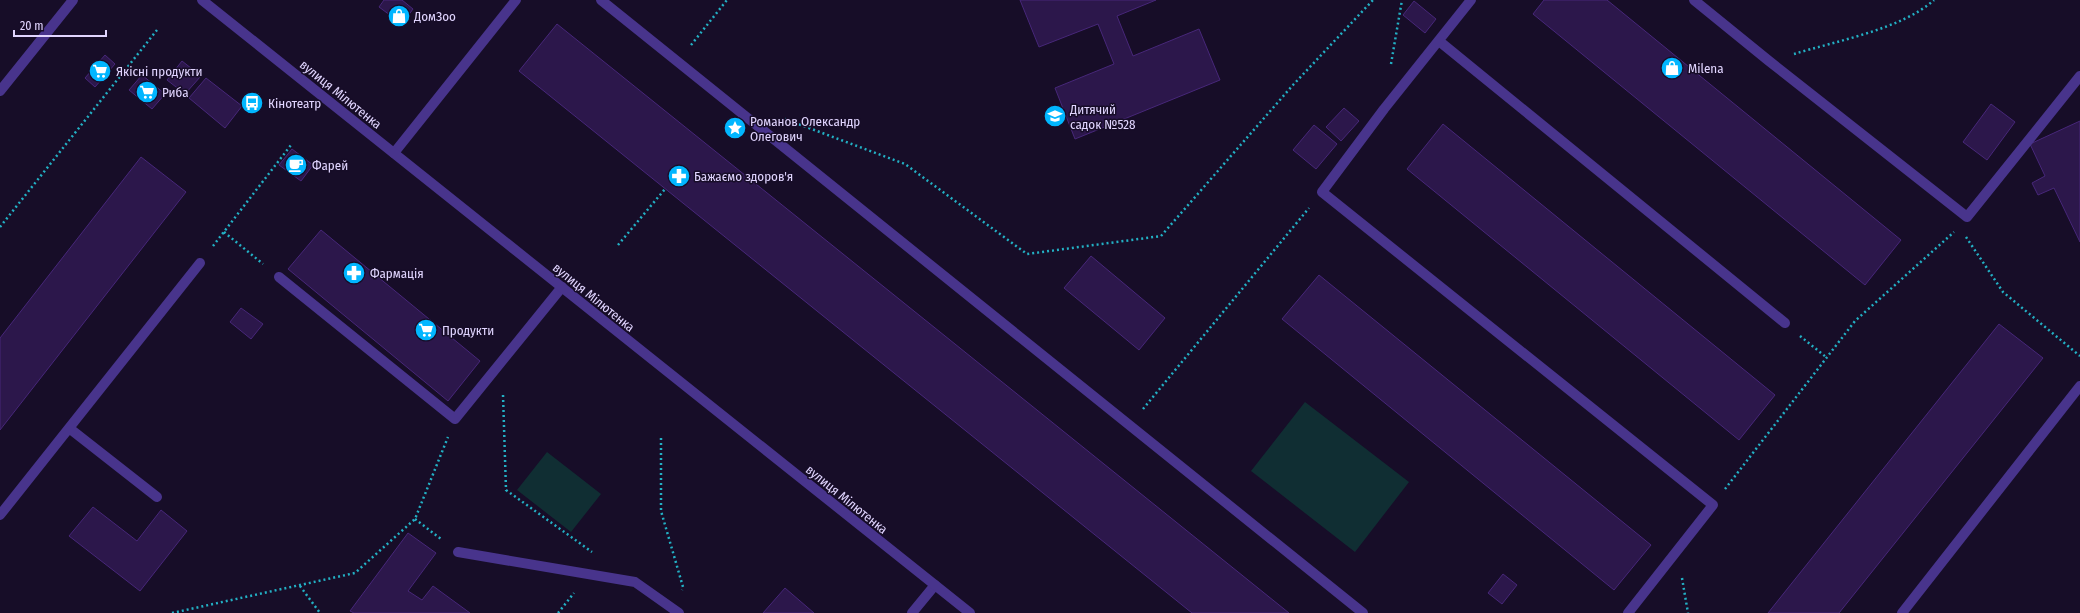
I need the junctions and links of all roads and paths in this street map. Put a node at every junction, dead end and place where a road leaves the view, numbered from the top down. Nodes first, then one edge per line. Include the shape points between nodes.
1 (73, 0) edge
2 (202, 0) edge
3 (516, 0) edge
4 (601, 0) edge
5 (727, 0) edge
6 (1373, 0) edge
7 (1402, 0) edge
8 (1471, 0) edge
9 (1694, 0) edge
10 (1934, 0) edge
11 (157, 30) dead end
12 (1439, 42) junction
13 (1769, 61) junction
14 (678, 62) junction
15 (1390, 72) dead end
16 (2080, 76) edge
17 (0, 91) edge
18 (778, 116) dead end
19 (291, 145) dead end
20 (394, 153) junction
21 (665, 189) dead end
22 (1322, 192) junction
23 (1967, 217) junction
24 (0, 227) edge
25 (1960, 227) junction
26 (224, 232) junction
27 (618, 245) dead end
28 (200, 263) joint
29 (279, 277) joint
30 (562, 287) junction
31 (1785, 323) joint
32 (2080, 356) edge
33 (1826, 357) junction
34 (502, 362) junction
35 (2080, 386) edge
36 (455, 419) junction
37 (1129, 426) junction
38 (69, 428) junction
39 (661, 438) dead end
40 (157, 497) dead end
41 (1713, 505) junction
42 (0, 515) edge
43 (415, 519) junction
44 (1678, 550) junction
45 (458, 552) joint
46 (596, 555) dead end
47 (935, 585) junction
48 (300, 586) junction
49 (677, 611) edge
50 (172, 613) edge
51 (320, 613) edge
52 (912, 613) edge
53 (970, 613) edge
54 (1362, 613) edge
55 (1628, 613) edge
56 (1688, 613) edge
57 (1902, 613) edge

1 - 17 street
2 - 20 street, вулиця Мілютенка
3 - 20 street
4 - 14 street
5 - 14 path
6 - 18 path via 1293,85 1161,236 1027,254 905,164
7 - 15 path
8 - 12 street
9 - 13 street
10 - 13 path via 1923,10 1886,27
11 - 24 path
12 - 22 street via 1384,109
12 - 31 street
13 - 23 street
14 - 37 street
16 - 23 street
19 - 26 path
20 - 30 street, вулиця Мілютенка
21 - 27 path
22 - 37 path
22 - 41 street
23 - 25 path
25 - 32 path via 2003,292
25 - 33 path via 1854,321
26 - 28 path
26 - 29 path
28 - 38 street
29 - 36 street
30 - 34 street
30 - 47 street, вулиця Мілютенка
31 - 33 path
33 - 41 path
34 - 36 street
34 - 46 path via 506,490
35 - 57 street
36 - 43 path
37 - 54 street
38 - 40 street
38 - 42 street
39 - 49 path via 660,511 684,587
41 - 44 street
43 - 45 path
43 - 48 path via 355,574
44 - 55 street
44 - 56 path
45 - 49 street via 635,582
47 - 52 street
47 - 53 street, вулиця Мілютенка
48 - 50 path
48 - 51 path

